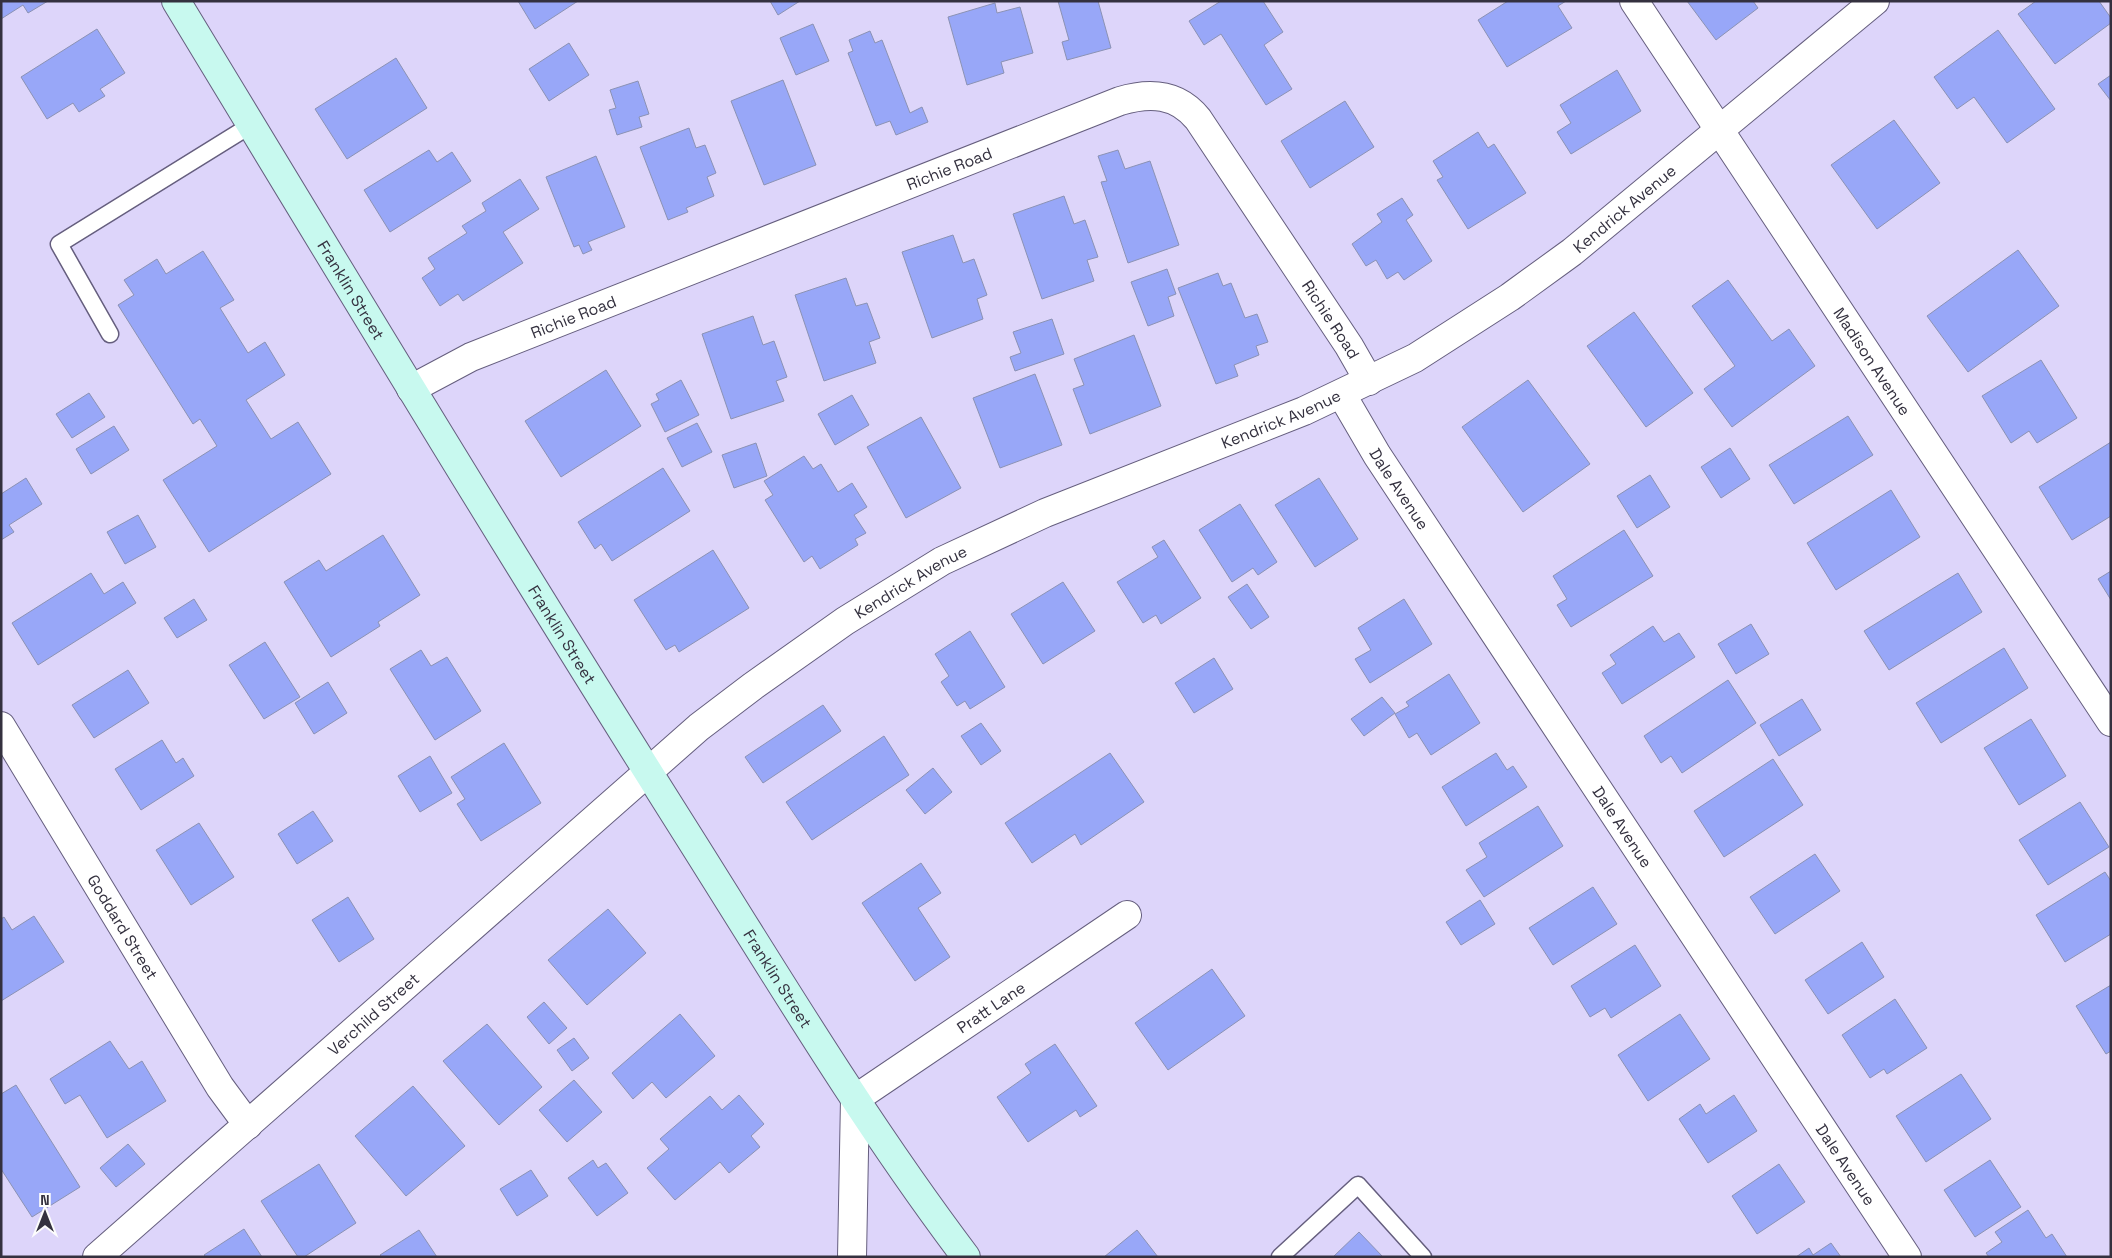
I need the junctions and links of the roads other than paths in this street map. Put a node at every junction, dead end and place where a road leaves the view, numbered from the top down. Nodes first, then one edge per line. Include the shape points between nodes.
1 (176, 1) edge
2 (1634, 1) edge
3 (1875, 1) edge
4 (251, 125) junction
5 (1720, 130) junction
6 (110, 334) dead end
7 (1369, 382) junction
8 (411, 389) junction
9 (1342, 394) junction
10 (2111, 722) edge
11 (1, 726) edge
12 (648, 772) junction
13 (1127, 915) dead end
14 (855, 1099) junction
15 (248, 1125) junction
16 (97, 1257) edge
17 (852, 1257) edge
18 (966, 1257) edge
19 (1280, 1257) edge
20 (1423, 1257) edge
21 (1907, 1257) edge

1 - 4 main road, Franklin Street
2 - 5 street, Madison Avenue
3 - 5 street, Kendrick Avenue
4 - 6 lane via 59,244
4 - 8 main road, Franklin Street
5 - 7 street, Kendrick Avenue via 1539,277 1415,358
5 - 10 street, Madison Avenue
7 - 8 street, Richie Road via 1349,346 1198,119 1177,101 1151,95 1120,101 481,354
7 - 9 street, Kendrick Avenue
8 - 12 main road, Franklin Street
9 - 12 street, Kendrick Avenue via 1046,513 942,561 845,621 753,686
9 - 21 street, Dale Avenue via 1377,455
11 - 15 street, Goddard Street via 220,1087
12 - 14 main road, Franklin Street
12 - 15 street, Verchild Street
13 - 14 street, Pratt Lane
14 - 17 street
14 - 18 main road, Franklin Street
15 - 16 street, Verchild Street
19 - 20 lane via 1358,1185

